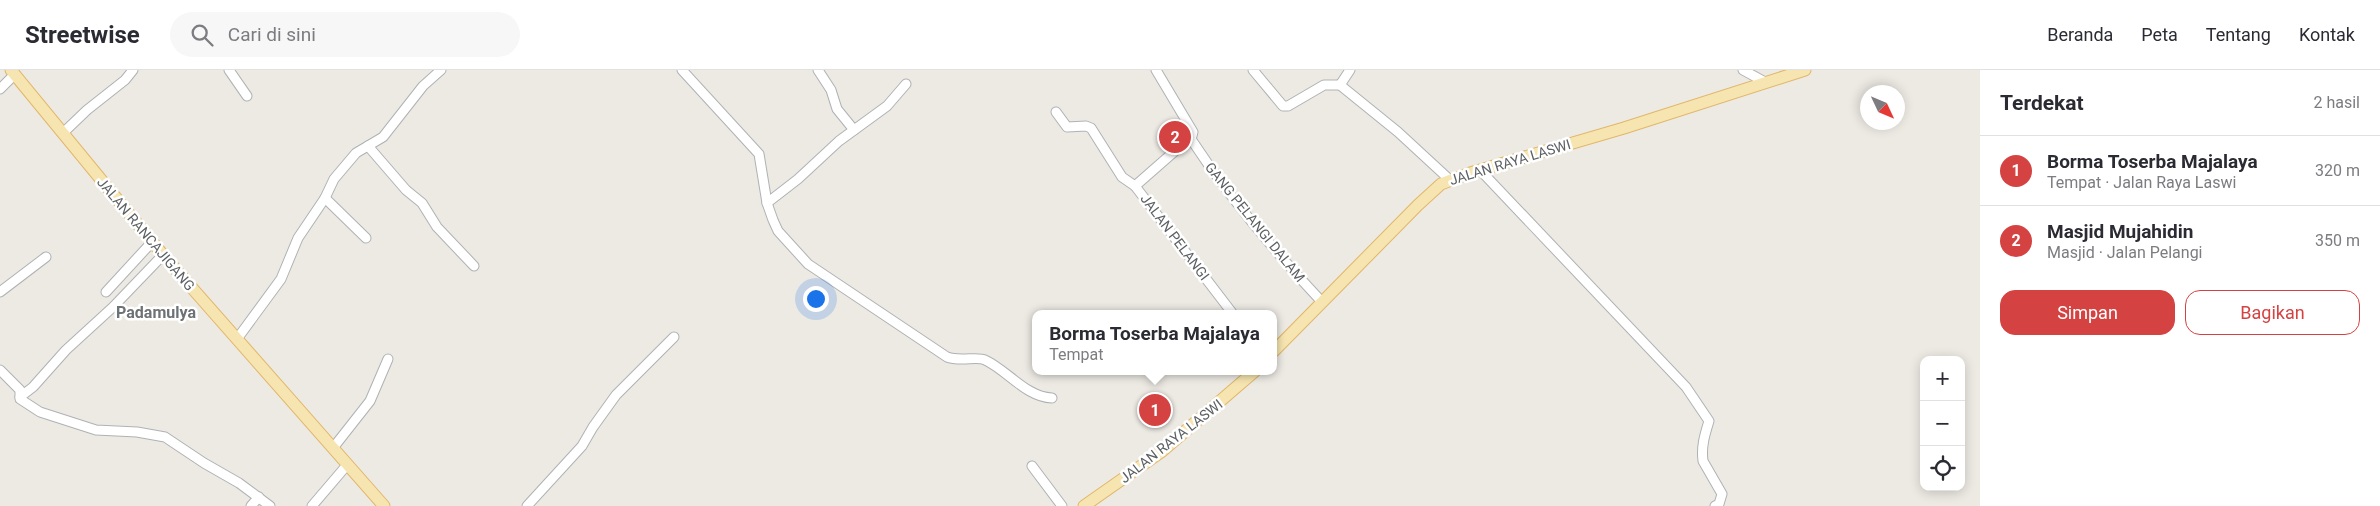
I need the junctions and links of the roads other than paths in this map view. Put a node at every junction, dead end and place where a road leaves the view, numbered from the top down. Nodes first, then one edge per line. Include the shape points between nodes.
1 (134, 70) edge
2 (229, 70) edge
3 (441, 70) edge
4 (682, 70) edge
5 (818, 70) edge
6 (1156, 70) edge
7 (1253, 70) edge
8 (1350, 70) edge
9 (1743, 70) edge
10 (1805, 70) edge
11 (13, 72) edge
12 (1765, 82) junction
13 (906, 84) dead end
14 (1340, 85) junction
15 (0, 89) edge
16 (247, 96) dead end
17 (1056, 112) dead end
18 (854, 130) junction
19 (63, 133) junction
20 (1190, 139) junction
21 (368, 146) junction
22 (1480, 170) junction
23 (1450, 180) junction
24 (1136, 186) junction
25 (325, 198) junction
26 (767, 203) junction
27 (366, 238) dead end
28 (152, 242) junction
29 (163, 255) junction
30 (46, 256) dead end
31 (474, 266) dead end
32 (0, 292) edge
33 (106, 292) dead end
34 (1322, 302) junction
35 (1230, 310) edge
36 (674, 337) dead end
37 (237, 339) junction
38 (1277, 349) edge
39 (388, 359) dead end
40 (0, 370) edge
41 (1250, 375) edge
42 (26, 392) junction
43 (1052, 398) dead end
44 (332, 448) junction
45 (348, 465) junction
46 (1032, 466) dead end
47 (259, 498) junction
48 (252, 506) edge
49 (270, 506) edge
50 (312, 506) edge
51 (384, 506) edge
52 (527, 506) edge
53 (1062, 506) edge
54 (1084, 506) edge
55 (1715, 506) edge

1 - 19 street
2 - 16 street
3 - 21 street via 423,86 383,137
4 - 26 street via 759,154
5 - 18 street via 831,90 836,109
6 - 20 street via 1193,132
7 - 14 street via 1286,107 1324,85
8 - 14 street
9 - 12 street
10 - 12 main road, JALAN RAYA LASWI
11 - 15 street
11 - 19 main road, JALAN RANCAJIGANG
12 - 22 main road, JALAN RAYA LASWI
13 - 18 street via 891,103
14 - 23 street
17 - 24 street via 1068,127 1091,128 1122,177
18 - 26 street
19 - 28 main road, JALAN RANCAJIGANG
20 - 24 street, JALAN PELANGI
20 - 34 street, GANG PELANGI DALAM via 1212,172
21 - 25 street via 348,162 334,179
21 - 31 street via 406,190 422,203 437,227
22 - 23 main road, JALAN RAYA LASWI
22 - 55 street via 1696,400 1709,421 1702,456 1722,494
23 - 34 main road, JALAN RAYA LASWI via 1418,205
24 - 35 street, JALAN PELANGI
25 - 27 street
25 - 37 street via 298,238 278,284
26 - 43 street via 778,231 814,269 947,358 985,360 1029,390
28 - 29 main road, JALAN RANCAJIGANG
28 - 33 street
29 - 37 main road, JALAN RANCAJIGANG
29 - 42 street
30 - 32 street
34 - 38 main road, JALAN RAYA LASWI
36 - 52 street via 616,395 582,446
37 - 44 main road, JALAN RANCAJIGANG
39 - 44 street via 370,401
40 - 42 street
41 - 54 main road, JALAN RAYA LASWI via 1161,452
42 - 47 street via 40,412 96,430 165,437 239,482
44 - 45 main road, JALAN RANCAJIGANG
45 - 50 street
45 - 51 main road, JALAN RANCAJIGANG
46 - 53 street
47 - 48 street
47 - 49 street

